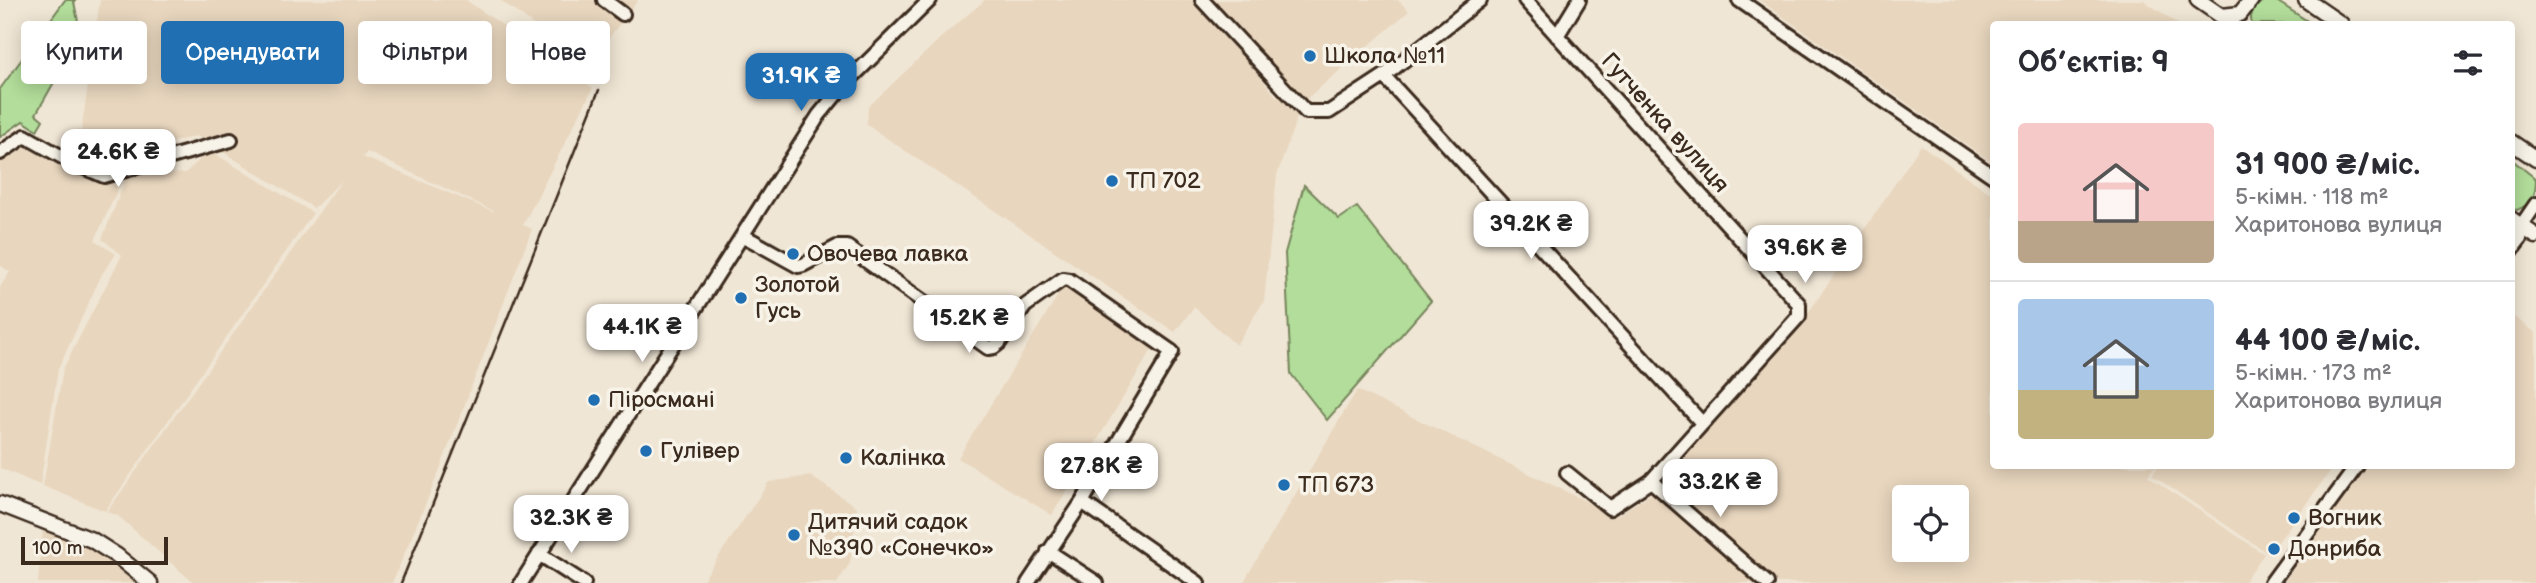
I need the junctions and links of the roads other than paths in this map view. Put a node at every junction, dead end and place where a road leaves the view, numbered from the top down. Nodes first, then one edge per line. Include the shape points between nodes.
1 (604, 0) edge
2 (930, 0) edge
3 (1202, 0) edge
4 (1480, 0) edge
5 (1525, 0) edge
6 (1579, 0) edge
7 (1739, 0) edge
8 (2250, 0) edge
9 (2306, 0) edge
10 (2200, 1) edge
11 (623, 15) dead end
12 (2227, 20) edge
13 (2337, 21) edge
14 (1557, 36) junction
15 (1384, 76) junction
16 (231, 140) dead end
17 (2515, 145) edge
18 (0, 153) edge
19 (2536, 159) edge
20 (1990, 174) edge
21 (2536, 204) edge
22 (2516, 222) edge
23 (744, 236) junction
24 (2536, 236) edge
25 (2515, 246) edge
26 (1702, 423) junction
27 (2355, 469) edge
28 (1567, 473) dead end
29 (1651, 481) junction
30 (1082, 502) junction
31 (0, 505) edge
32 (1048, 551) junction
33 (539, 554) junction
34 (150, 583) edge
35 (521, 583) edge
36 (584, 583) edge
37 (1028, 583) edge
38 (1097, 583) edge
39 (1198, 583) edge
40 (1767, 583) edge
41 (2271, 583) edge

1 - 11 street
2 - 23 street via 819,116
3 - 15 street via 1306,112 1329,112
4 - 15 street
5 - 14 street, Гутченка вулиця
6 - 14 street
7 - 20 street
8 - 12 main road via 2241,14
9 - 13 main road
10 - 12 main road
14 - 26 street, Гутченка вулиця via 1800,304 1799,316
15 - 26 street
16 - 18 street via 104,176 25,136
17 - 19 main road
21 - 22 street
22 - 24 main road
22 - 25 street via 2520,239
23 - 30 street via 798,266 837,247 847,247 988,348 999,343 1025,306 1063,279 1172,352
23 - 33 street
26 - 29 street, Гутченка вулиця
27 - 41 street
28 - 29 street, Гутченка вулиця via 1610,508
29 - 40 street
30 - 32 street
30 - 39 street
31 - 34 main road via 93,540
32 - 37 street
32 - 38 street
33 - 35 street
33 - 36 street

